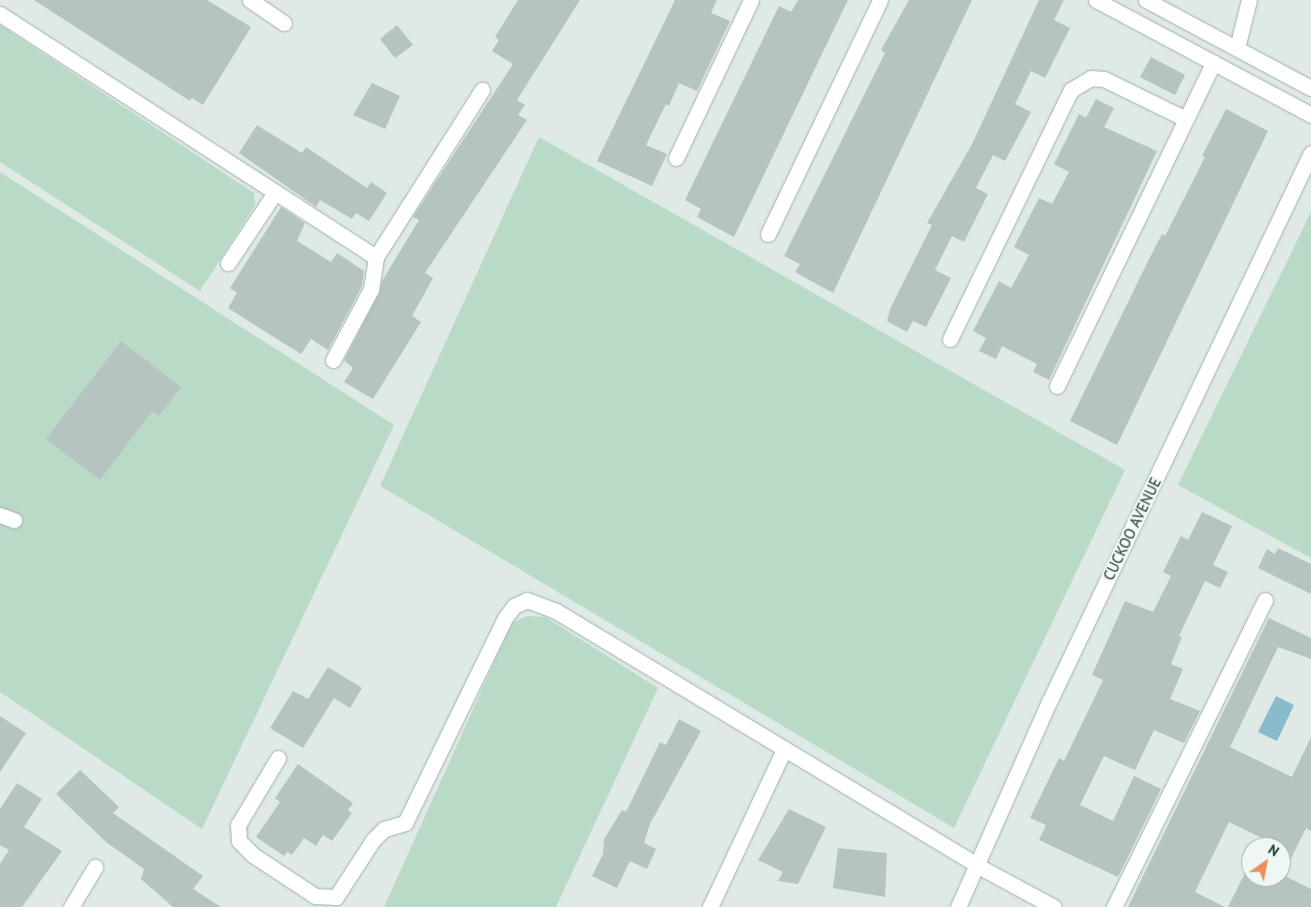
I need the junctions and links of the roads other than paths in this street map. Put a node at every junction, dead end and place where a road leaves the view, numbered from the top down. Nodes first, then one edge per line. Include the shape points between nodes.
1 (250, 0) edge
2 (752, 0) edge
3 (880, 0) edge
4 (1096, 0) edge
5 (1146, 0) edge
6 (1249, 0) edge
7 (0, 14) edge
8 (284, 23) dead end
9 (1237, 48) junction
10 (1213, 63) junction
11 (1311, 88) edge
12 (482, 90) dead end
13 (1311, 115) edge
14 (1186, 119) junction
15 (1311, 153) edge
16 (676, 158) dead end
17 (274, 194) junction
18 (768, 234) dead end
19 (376, 257) junction
20 (228, 263) dead end
21 (950, 339) dead end
22 (333, 360) dead end
23 (1057, 386) dead end
24 (1266, 600) dead end
25 (784, 750) junction
26 (278, 758) dead end
27 (978, 866) junction
28 (95, 867) dead end
29 (71, 907) edge
30 (710, 907) edge
31 (958, 907) edge
32 (1054, 907) edge
33 (1114, 907) edge

1 - 8 street
2 - 16 street
3 - 18 street
4 - 10 street
5 - 9 street
6 - 9 street
7 - 17 street
9 - 11 street
10 - 13 street
10 - 14 street
12 - 19 street
14 - 21 street via 1104,79 1091,78 1071,90
14 - 23 street
15 - 27 street, CUCKOO AVENUE via 1049,702
17 - 19 street
17 - 20 street
19 - 22 street via 371,289
24 - 33 street
25 - 26 street via 556,611 527,600 514,606 505,618 405,823 384,829 373,840 336,896 315,896 253,855 239,841 238,826
25 - 27 street
25 - 30 street
27 - 31 street, CUCKOO AVENUE
27 - 32 street
28 - 29 street

